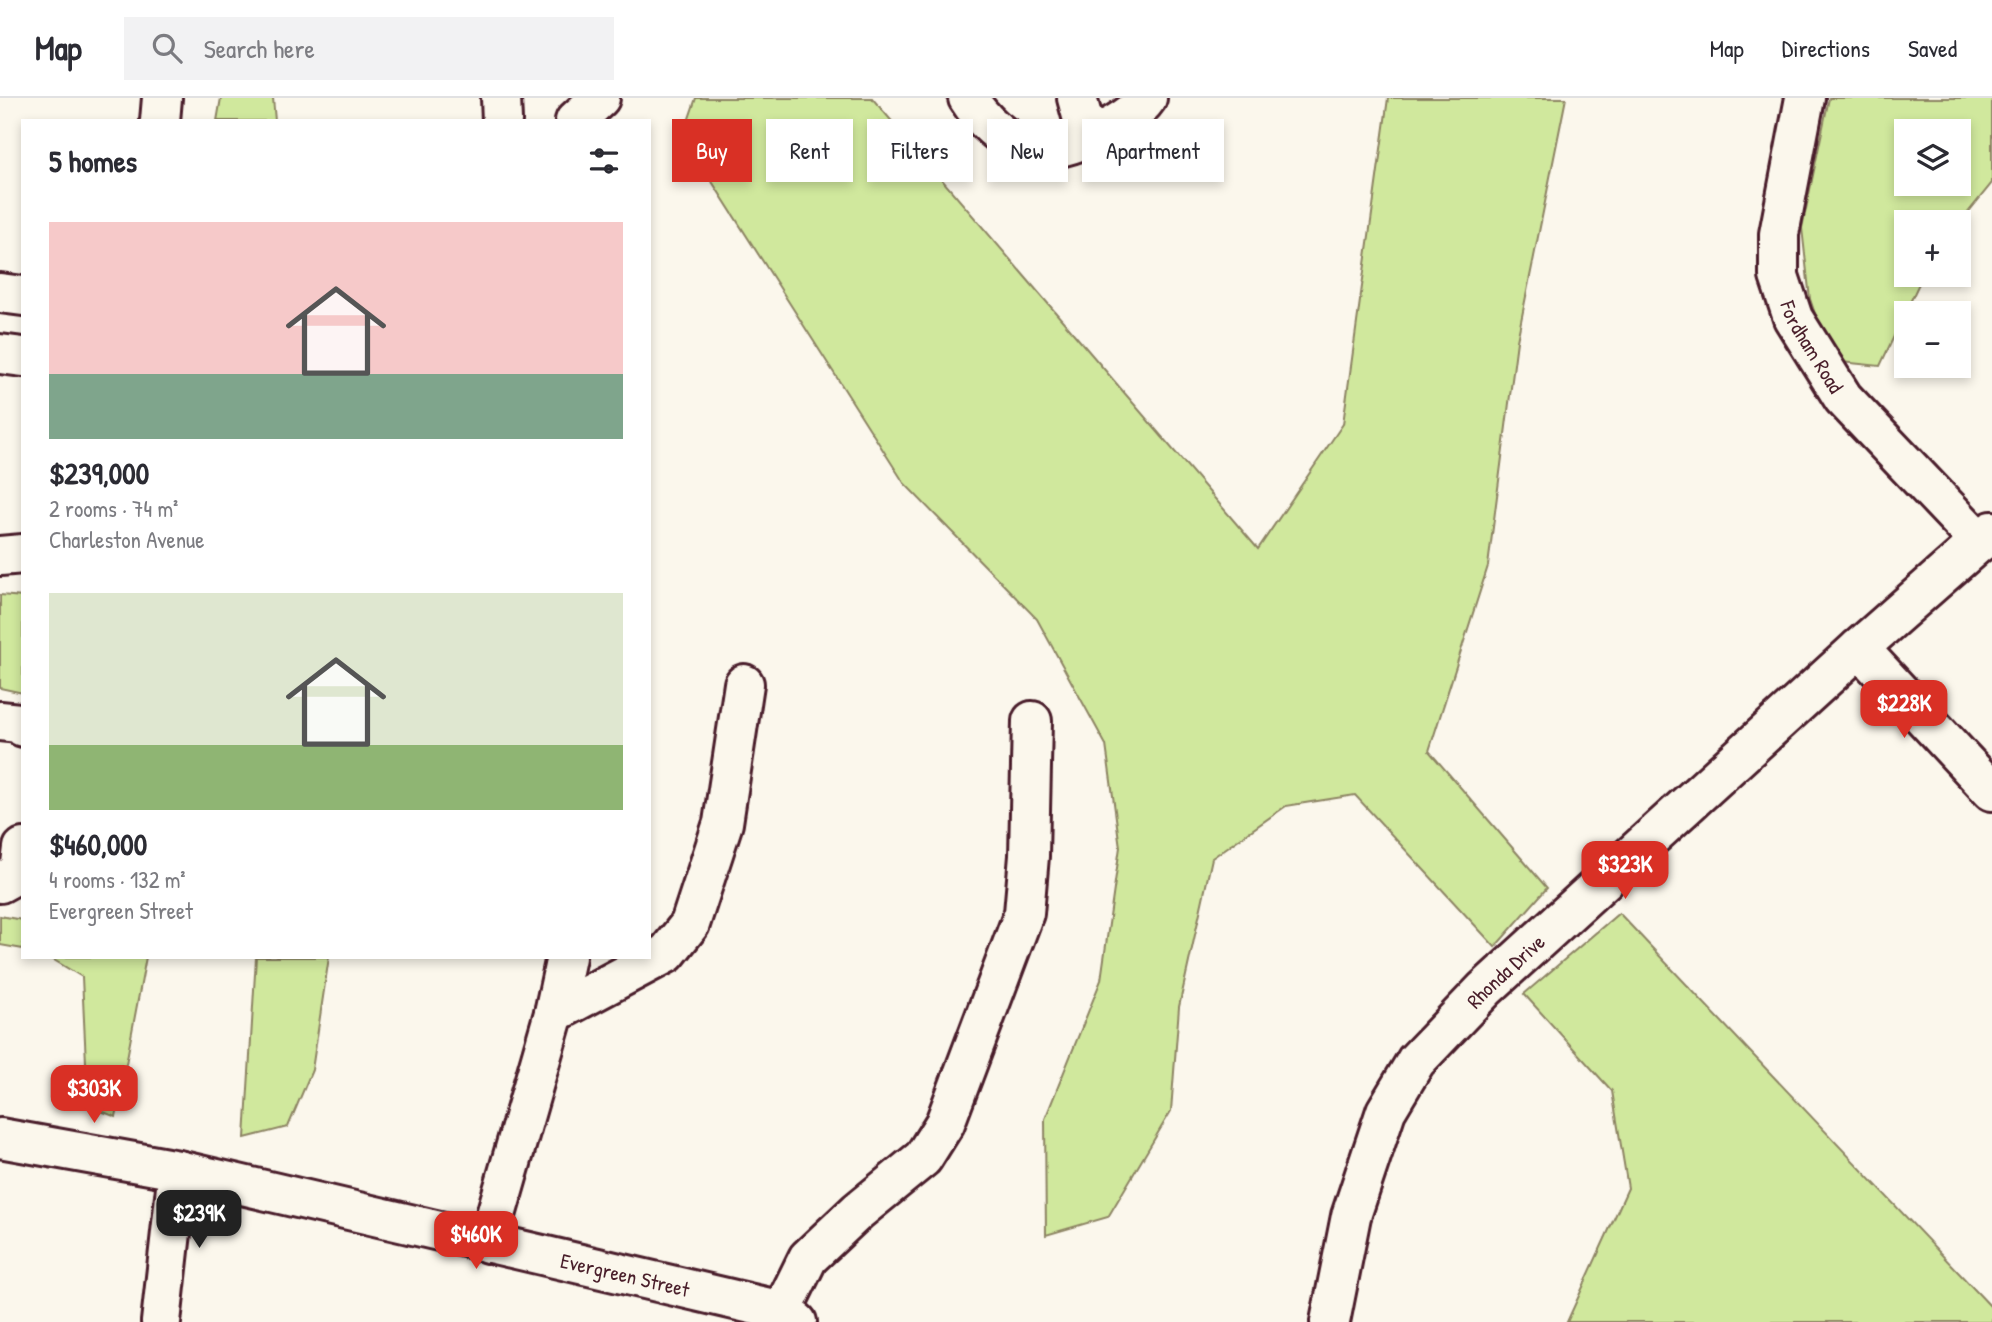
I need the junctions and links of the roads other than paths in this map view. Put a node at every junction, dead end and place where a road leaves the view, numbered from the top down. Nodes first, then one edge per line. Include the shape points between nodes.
1 (162, 98) edge
2 (501, 98) edge
3 (600, 98) edge
4 (968, 98) edge
5 (1077, 98) edge
6 (1147, 98) edge
7 (1805, 98) edge
8 (160, 119) edge
9 (502, 119) edge
10 (577, 119) edge
11 (1083, 119) edge
12 (1126, 119) edge
13 (1082, 140) edge
14 (0, 293) edge
15 (21, 296) edge
16 (0, 354) edge
17 (21, 357) edge
18 (1986, 536) edge
19 (21, 554) edge
20 (0, 556) edge
21 (1859, 648) junction
22 (744, 684) dead end
23 (0, 721) edge
24 (1032, 721) dead end
25 (21, 725) edge
26 (1992, 791) edge
27 (21, 864) edge
28 (0, 883) edge
29 (566, 959) edge
30 (554, 1013) junction
31 (0, 1138) edge
32 (178, 1170) junction
33 (488, 1243) junction
34 (790, 1317) edge
35 (161, 1322) edge
36 (1330, 1322) edge

1 - 8 street
2 - 9 street
3 - 10 street
4 - 13 street via 1002,136 1028,149
5 - 11 street
6 - 12 street
7 - 18 street, Fordham Road via 1779,234 1779,276 1793,318 1843,398
14 - 15 street
16 - 17 street
18 - 21 street, Rhonda Drive
19 - 20 street
21 - 26 street
21 - 36 street, Rhonda Drive via 1485,989 1416,1061 1386,1111 1351,1216
22 - 30 street via 723,823 690,924 667,953
23 - 25 street
24 - 34 street via 1024,913 945,1122 923,1158 808,1258
27 - 28 street via 20,872
29 - 30 street
30 - 33 street
31 - 32 street, Evergreen Street
32 - 33 street, Evergreen Street
32 - 35 street
33 - 34 street, Evergreen Street

